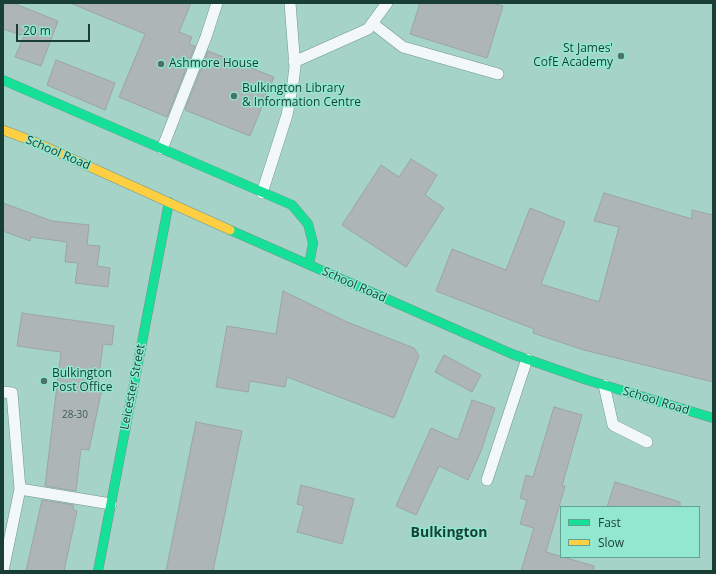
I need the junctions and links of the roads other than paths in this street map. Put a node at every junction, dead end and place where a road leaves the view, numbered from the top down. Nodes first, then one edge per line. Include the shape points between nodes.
1 (217, 3) edge
2 (290, 3) edge
3 (387, 3) edge
4 (372, 23) junction
5 (294, 62) junction
6 (498, 74) dead end
7 (3, 80) edge
8 (3, 130) edge
9 (162, 149) junction
10 (262, 193) junction
11 (169, 202) junction
12 (309, 265) junction
13 (527, 359) junction
14 (604, 385) junction
15 (3, 392) edge
16 (713, 418) edge
17 (647, 442) dead end
18 (487, 480) dead end
19 (20, 489) junction
20 (111, 504) junction
21 (3, 571) edge
22 (98, 571) edge

1 - 9 lane
2 - 5 lane
3 - 4 lane
4 - 5 lane via 368,29
4 - 6 lane via 403,47
5 - 10 lane via 287,115
7 - 9 main road
8 - 11 main road, School Road
9 - 10 main road
10 - 12 main road via 292,205 308,224 313,243
11 - 12 main road, School Road
11 - 20 main road, Leicester Street
12 - 13 main road, School Road
13 - 14 main road, School Road
13 - 18 lane
14 - 16 main road, School Road
14 - 17 lane via 613,425
15 - 19 lane via 12,393
19 - 20 lane
19 - 21 lane
20 - 22 main road, Leicester Street

